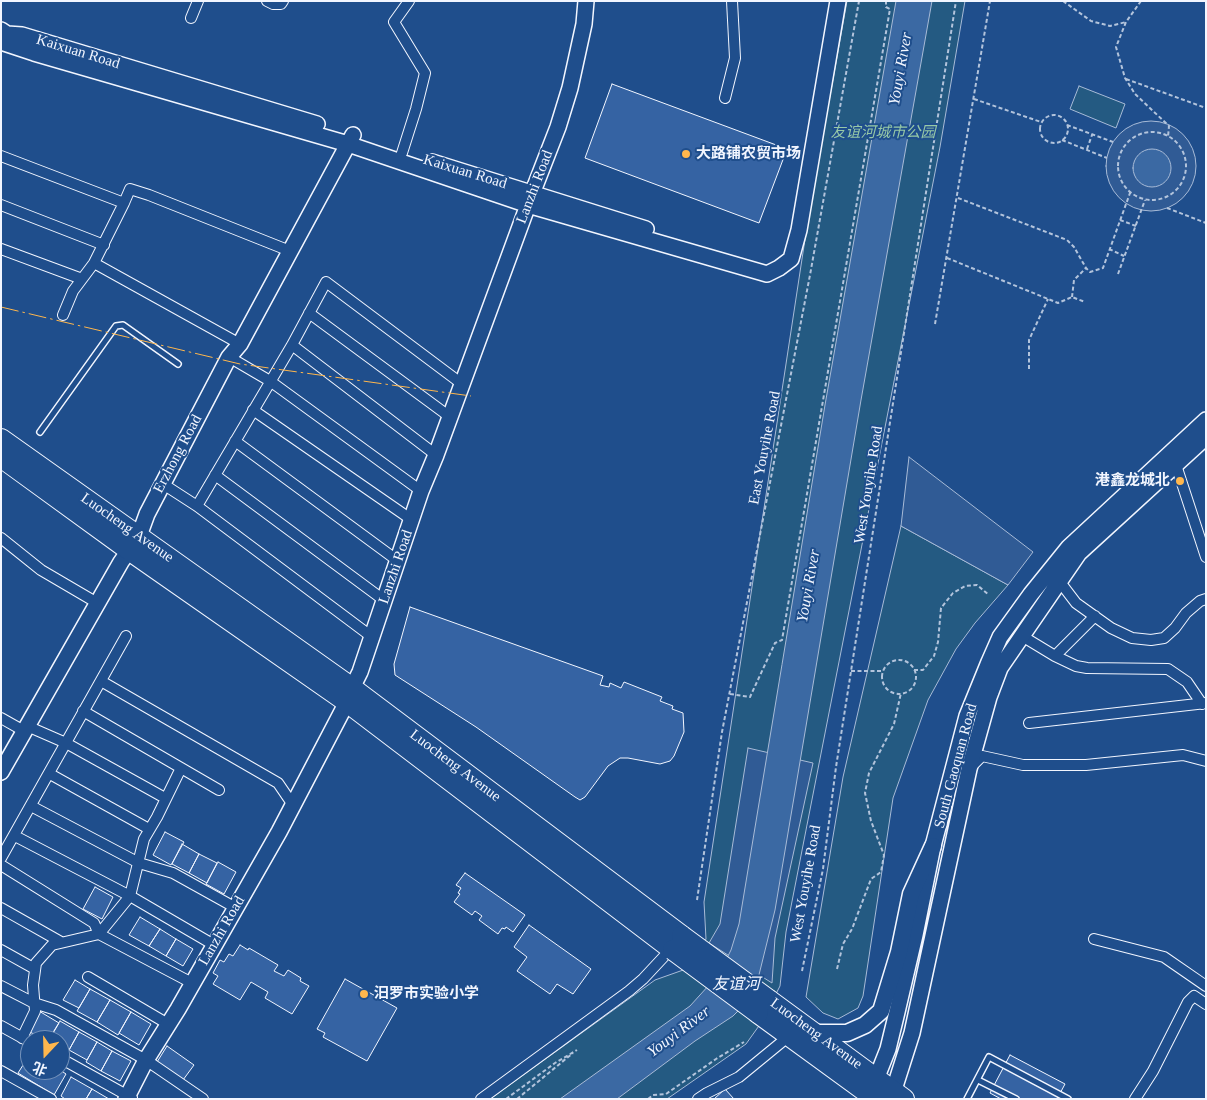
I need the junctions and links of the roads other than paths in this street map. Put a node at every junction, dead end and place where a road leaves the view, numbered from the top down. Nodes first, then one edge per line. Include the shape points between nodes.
1 (198, 1) edge
2 (267, 1) edge
3 (283, 1) edge
4 (409, 1) edge
5 (586, 1) edge
6 (732, 1) edge
7 (838, 1) edge
8 (191, 18) dead end
9 (3, 40) edge
10 (725, 98) dead end
11 (350, 140) junction
12 (402, 153) junction
13 (1, 156) edge
14 (530, 200) junction
15 (124, 203) junction
16 (1, 205) edge
17 (104, 245) junction
18 (1, 249) edge
19 (290, 251) junction
20 (94, 263) junction
21 (82, 279) junction
22 (309, 313) junction
23 (63, 315) dead end
24 (240, 344) junction
25 (292, 345) junction
26 (229, 357) junction
27 (178, 364) dead end
28 (270, 381) junction
29 (462, 384) junction
30 (253, 410) junction
31 (450, 416) junction
32 (1206, 420) edge
33 (40, 432) dead end
34 (1206, 438) edge
35 (1, 439) edge
36 (235, 441) junction
37 (436, 455) junction
38 (1, 456) edge
39 (1176, 465) junction
40 (216, 475) junction
41 (163, 484) junction
42 (421, 491) junction
43 (197, 506) junction
44 (412, 520) junction
45 (1, 538) edge
46 (134, 543) junction
47 (1206, 557) edge
48 (398, 561) junction
49 (1060, 582) junction
50 (1206, 599) edge
51 (385, 601) junction
52 (99, 604) junction
53 (1095, 616) junction
54 (126, 636) dead end
55 (1022, 636) junction
56 (372, 637) junction
57 (1055, 656) junction
58 (100, 681) junction
59 (350, 695) junction
60 (1204, 704) edge
61 (83, 711) junction
62 (1, 718) edge
63 (1029, 723) dead end
64 (26, 728) junction
65 (66, 743) junction
66 (1206, 761) edge
67 (181, 768) junction
68 (969, 769) junction
69 (1, 772) edge
70 (50, 774) junction
71 (219, 790) dead end
72 (165, 798) junction
73 (293, 805) junction
74 (31, 806) junction
75 (149, 829) junction
76 (15, 836) junction
77 (934, 846) junction
78 (1, 858) edge
79 (139, 863) junction
80 (1, 865) edge
81 (130, 896) junction
82 (1, 908) edge
83 (236, 908) junction
84 (99, 934) junction
85 (1094, 939) dead end
86 (62, 942) junction
87 (214, 945) junction
88 (675, 945) junction
89 (1, 950) edge
90 (35, 969) junction
91 (88, 977) dead end
92 (192, 983) junction
93 (1, 986) edge
94 (1206, 986) edge
95 (34, 1003) junction
96 (1206, 1004) edge
97 (763, 1007) junction
98 (168, 1024) junction
99 (1, 1026) edge
100 (29, 1030) edge
101 (814, 1033) junction
102 (789, 1036) junction
103 (20, 1037) edge
104 (146, 1060) junction
105 (70, 1064) edge
106 (1, 1071) edge
107 (978, 1080) junction
108 (883, 1094) edge
109 (129, 1098) edge
110 (51, 1099) edge
111 (203, 1099) edge
112 (481, 1099) edge
113 (698, 1099) edge
114 (967, 1099) edge
115 (1016, 1099) edge
116 (1068, 1099) edge
117 (1135, 1099) edge

1 - 8 street
2 - 3 street via 281,4
4 - 12 street via 394,22 425,73
5 - 14 street, Lanzhi Road via 570,88
6 - 10 street via 735,58
7 - 14 street, Kaixuan Road via 799,230 790,259 779,268
9 - 11 street, Kaixuan Road via 22,35
11 - 12 street, Kaixuan Road
11 - 14 street
11 - 19 street, Erzhong Road
12 - 14 street, Kaixuan Road
13 - 15 street
14 - 29 street, Lanzhi Road
15 - 17 street
15 - 19 street via 130,189
16 - 17 street
17 - 20 street
18 - 21 street
19 - 24 street, Erzhong Road
20 - 21 street
20 - 24 street
21 - 23 street
22 - 25 street
22 - 29 street via 326,282
22 - 31 street
24 - 26 street, Erzhong Road
25 - 28 street
25 - 37 street
26 - 28 street
26 - 41 street, Erzhong Road
27 - 33 lane via 123,325 116,326
28 - 30 street
28 - 42 street
29 - 31 street, Lanzhi Road
30 - 36 street
30 - 44 street
31 - 37 street, Lanzhi Road
32 - 77 street, South Gaoquan Road via 1069,547 1000,637 967,716
34 - 39 street, South Gaoquan Road
35 - 46 highway, Luocheng Avenue
36 - 40 street
36 - 48 street
37 - 42 street, Lanzhi Road
38 - 46 highway, Luocheng Avenue
39 - 47 street
39 - 49 street, South Gaoquan Road via 1079,553
40 - 43 street
40 - 51 street
41 - 43 street
41 - 46 street, Erzhong Road
42 - 44 street, Lanzhi Road
43 - 56 street
44 - 48 street, Lanzhi Road
45 - 52 street via 41,570
46 - 52 street, Erzhong Road
46 - 59 highway, Luocheng Avenue
48 - 51 street, Lanzhi Road
49 - 53 street via 1076,603
49 - 55 street, South Gaoquan Road
50 - 53 street via 1186,613 1164,638 1151,640 1132,638
51 - 56 street, Lanzhi Road
52 - 64 street, Erzhong Road
53 - 57 street
54 - 58 street
55 - 57 street
55 - 68 street, South Gaoquan Road via 1000,668
56 - 59 street, Lanzhi Road
57 - 60 street via 1087,668 1168,669 1187,682
58 - 61 street
58 - 73 street via 278,783
59 - 73 street, Lanzhi Road
59 - 88 highway, Luocheng Avenue
60 - 63 street
61 - 65 street
61 - 67 street
62 - 64 street
64 - 65 street
64 - 69 street, Erzhong Road
65 - 70 street
65 - 72 street
66 - 68 street via 1183,755 1086,765 1023,765 982,756
67 - 71 street
67 - 72 street
68 - 108 street, South Gaoquan Road via 912,1033
70 - 74 street
70 - 75 street
72 - 75 street
73 - 83 street, Lanzhi Road
74 - 76 street
74 - 79 street
75 - 79 street
76 - 78 street
76 - 81 street
77 - 101 main road via 912,894 899,952 880,1011 865,1025 846,1033
77 - 108 street, South Gaoquan Road via 888,1049
79 - 81 street
79 - 83 street via 173,873
80 - 84 street via 94,923
81 - 84 street
81 - 87 street
82 - 86 street
83 - 87 street, Lanzhi Road
84 - 86 street
84 - 92 street
85 - 94 street via 1164,957
86 - 90 street via 52,945 36,963
87 - 92 street, Lanzhi Road
88 - 97 highway, Luocheng Avenue, bridge
88 - 112 street via 628,991
89 - 90 street
90 - 95 street via 32,985
91 - 98 street
92 - 98 street, Lanzhi Road
93 - 95 street
95 - 100 street
95 - 104 street via 56,1010
96 - 117 street via 1194,996 1188,1002
97 - 101 highway, Luocheng Avenue
97 - 102 highway, Luocheng Avenue
98 - 104 street, Lanzhi Road
99 - 103 street
101 - 108 highway, Luocheng Avenue
102 - 108 highway, Luocheng Avenue
102 - 113 street via 739,1077
104 - 109 street, Lanzhi Road
104 - 111 street
105 - 109 street
106 - 110 street
107 - 114 lane
107 - 115 lane
107 - 116 lane via 989,1057

